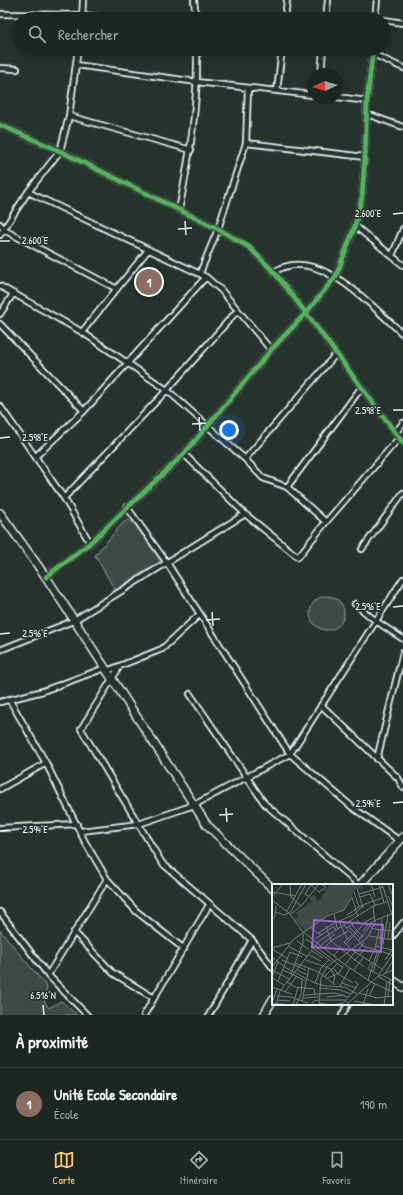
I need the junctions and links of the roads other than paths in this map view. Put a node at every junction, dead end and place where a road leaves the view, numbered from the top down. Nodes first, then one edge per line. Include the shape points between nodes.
1 (83, 0) edge
2 (194, 0) edge
3 (287, 0) edge
4 (328, 0) edge
5 (377, 0) edge
6 (82, 12) edge
7 (195, 12) edge
8 (286, 12) edge
9 (327, 12) edge
10 (377, 12) edge
11 (0, 14) edge
12 (12, 14) edge
13 (391, 21) edge
14 (403, 23) edge
15 (77, 56) edge
16 (197, 56) edge
17 (281, 56) edge
18 (322, 56) edge
19 (373, 56) edge
20 (380, 56) edge
21 (76, 65) junction
22 (0, 68) edge
23 (321, 68) edge
24 (403, 68) edge
25 (17, 69) dead end
26 (197, 82) junction
27 (248, 88) junction
28 (277, 91) junction
29 (307, 94) edge
30 (343, 99) edge
31 (367, 101) junction
32 (368, 114) junction
33 (69, 116) junction
34 (0, 125) edge
35 (403, 127) edge
36 (246, 143) junction
37 (191, 150) junction
38 (60, 151) junction
39 (365, 157) junction
40 (28, 192) junction
41 (179, 210) junction
42 (0, 224) edge
43 (356, 226) junction
44 (218, 229) junction
45 (403, 229) edge
46 (4, 230) junction
47 (0, 235) edge
48 (148, 250) junction
49 (392, 256) junction
50 (403, 265) edge
51 (274, 272) junction
52 (200, 273) junction
53 (336, 276) junction
54 (206, 277) junction
55 (0, 286) edge
56 (117, 289) junction
57 (13, 294) junction
58 (237, 311) junction
59 (0, 314) edge
60 (306, 314) junction
61 (0, 324) edge
62 (82, 332) junction
63 (403, 334) edge
64 (271, 350) junction
65 (336, 354) junction
66 (127, 362) junction
67 (361, 388) junction
68 (167, 390) junction
69 (0, 406) edge
70 (84, 411) junction
71 (403, 423) edge
72 (207, 425) junction
73 (396, 432) junction
74 (399, 438) junction
75 (403, 443) edge
76 (184, 454) junction
77 (36, 456) junction
78 (245, 459) junction
79 (287, 487) junction
80 (403, 493) edge
81 (64, 498) junction
82 (127, 507) junction
83 (0, 513) edge
84 (245, 514) junction
85 (326, 522) junction
86 (90, 543) junction
87 (362, 549) dead end
88 (167, 563) junction
89 (46, 577) junction
90 (403, 579) edge
91 (355, 604) dead end
92 (200, 614) junction
93 (73, 621) junction
94 (376, 621) junction
95 (403, 639) edge
96 (0, 650) edge
97 (403, 652) edge
98 (120, 666) junction
99 (106, 669) junction
100 (112, 678) junction
101 (190, 694) dead end
102 (9, 699) junction
103 (0, 702) edge
104 (321, 705) junction
105 (290, 754) junction
106 (377, 759) junction
107 (46, 763) junction
108 (245, 776) junction
109 (403, 787) edge
110 (0, 789) edge
111 (194, 805) junction
112 (77, 824) junction
113 (138, 824) junction
114 (0, 828) edge
115 (81, 831) junction
116 (401, 839) edge
117 (107, 879) junction
118 (358, 884) edge
119 (360, 884) edge
120 (272, 888) edge
121 (209, 905) junction
122 (0, 912) edge
123 (403, 923) edge
124 (74, 932) junction
125 (393, 937) edge
126 (252, 940) junction
127 (184, 949) junction
128 (272, 967) edge
129 (48, 975) junction
130 (393, 981) edge
131 (403, 987) edge
132 (154, 998) junction
133 (272, 1000) edge
134 (347, 1005) edge
135 (87, 1015) edge
136 (144, 1015) edge
137 (210, 1015) edge
138 (264, 1015) edge
139 (342, 1015) edge

1 - 6 street
2 - 7 street
3 - 8 street
4 - 9 street
5 - 10 street
11 - 12 street
13 - 14 street
15 - 21 street
16 - 26 street
17 - 28 street
18 - 23 street
19 - 31 street
20 - 24 street
21 - 26 street
21 - 33 street
22 - 25 street
26 - 27 street
26 - 37 street
27 - 28 street
27 - 36 street
28 - 29 street
30 - 31 street
31 - 32 street
32 - 35 street
32 - 39 street
33 - 37 street
33 - 38 street
34 - 38 street
36 - 39 street
36 - 44 street
37 - 41 street
38 - 40 street
38 - 41 street
39 - 43 street via 362,197
40 - 46 street
40 - 48 street
41 - 44 street
42 - 46 street
43 - 49 street
43 - 53 street
44 - 51 street via 249,247
44 - 52 street
45 - 49 street
46 - 47 street
46 - 56 street
48 - 52 street
48 - 56 street
49 - 50 street
51 - 53 street via 283,266 298,265 317,268
51 - 60 street
52 - 54 street
53 - 60 street
53 - 63 street
54 - 58 street via 221,290
54 - 66 street
55 - 57 street
56 - 62 street
57 - 59 street
57 - 62 street
58 - 64 street
58 - 68 street
60 - 64 street
60 - 65 street
61 - 70 street
62 - 66 street
64 - 72 street
65 - 67 street
65 - 78 street
66 - 68 street
66 - 70 street
67 - 73 street
67 - 79 street
68 - 72 street
68 - 81 street
69 - 77 street
70 - 77 street
71 - 73 street
72 - 76 street
72 - 78 street
73 - 74 street
74 - 75 street
74 - 85 street
76 - 82 street
76 - 84 street
77 - 81 street
78 - 79 street via 263,478
79 - 85 street
80 - 87 street
81 - 86 street
82 - 86 street
82 - 88 street
83 - 89 street
84 - 85 street via 298,558
84 - 88 street
86 - 89 street
88 - 92 street
88 - 93 street
89 - 93 street
90 - 94 street
91 - 94 street
92 - 98 street via 162,649
92 - 105 street
93 - 96 street
93 - 99 street
94 - 95 street
94 - 104 street
97 - 106 street
98 - 99 street
98 - 100 street
99 - 100 street
99 - 102 street via 43,691
100 - 111 street
100 - 113 street via 81,729
101 - 108 street
102 - 103 street
102 - 107 street
104 - 105 street
104 - 106 street
105 - 108 street
105 - 116 street via 352,807
106 - 109 street via 398,778
107 - 110 street
107 - 112 street
108 - 111 street
108 - 118 street via 265,804
111 - 113 street
111 - 120 street via 213,832
112 - 114 street
112 - 115 street
113 - 115 street
113 - 121 street via 162,863
115 - 117 street
116 - 119 street
117 - 124 street
117 - 127 street via 136,911
121 - 126 street
121 - 127 street
122 - 129 street
123 - 125 street
124 - 129 street
124 - 132 street via 113,973
126 - 128 street
126 - 137 street
127 - 132 street
129 - 135 street
130 - 131 street
132 - 136 street
133 - 138 street
134 - 139 street

